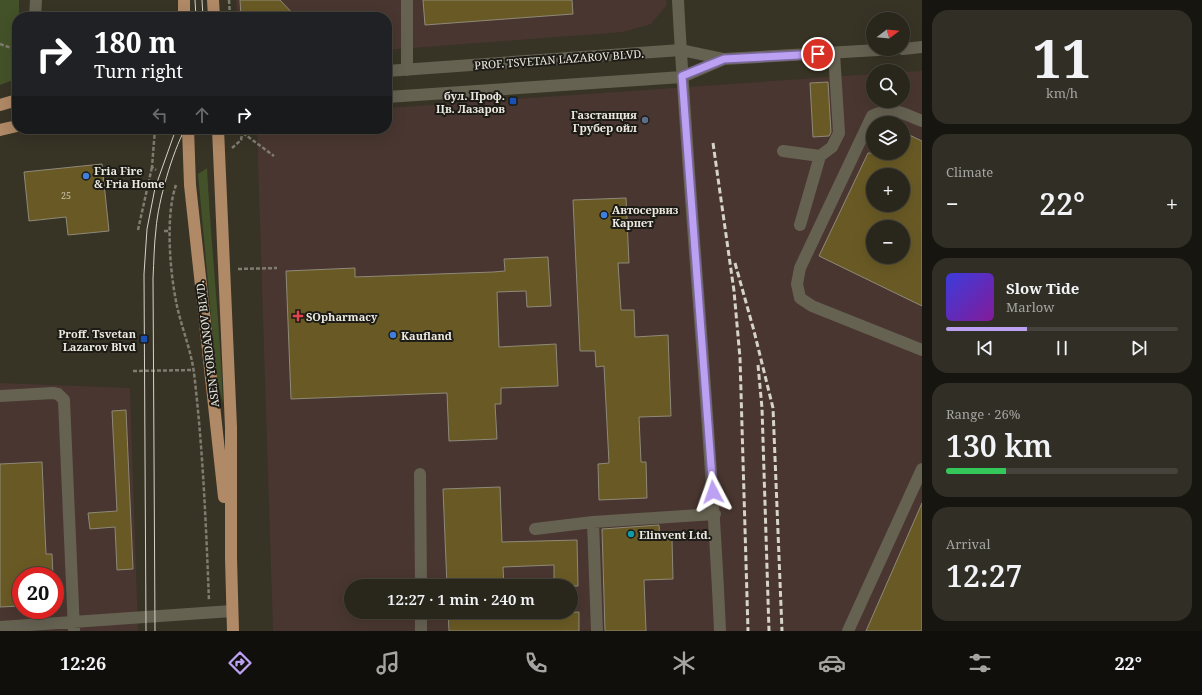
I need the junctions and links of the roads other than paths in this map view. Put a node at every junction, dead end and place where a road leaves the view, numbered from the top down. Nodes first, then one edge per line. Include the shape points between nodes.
1 (36, 0) edge
2 (184, 0) edge
3 (213, 0) edge
4 (407, 0) edge
5 (678, 0) edge
6 (35, 12) edge
7 (184, 12) edge
8 (214, 12) edge
9 (922, 47) edge
10 (910, 48) edge
11 (681, 50) junction
12 (866, 51) edge
13 (834, 53) junction
14 (724, 59) junction
15 (407, 70) junction
16 (392, 71) edge
17 (682, 76) junction
18 (392, 97) edge
19 (12, 101) edge
20 (0, 104) edge
21 (922, 121) edge
22 (12, 127) edge
23 (0, 130) edge
24 (188, 134) edge
25 (218, 134) edge
26 (783, 151) dead end
27 (820, 156) junction
28 (800, 225) dead end
29 (922, 350) edge
30 (0, 396) edge
31 (922, 468) edge
32 (420, 474) dead end
33 (715, 514) junction
34 (593, 522) junction
35 (535, 529) dead end
36 (231, 558) junction
37 (421, 579) edge
38 (232, 611) junction
39 (421, 619) edge
40 (0, 627) edge
41 (74, 627) edge
42 (233, 631) edge
43 (421, 631) edge
44 (597, 631) edge
45 (720, 631) edge
46 (848, 631) edge

1 - 6 street
2 - 7 main road
3 - 8 main road
4 - 15 street
5 - 11 street
9 - 10 street
11 - 14 street, PROF. TSVETAN LAZAROV BLVD.
11 - 15 street, PROF. TSVETAN LAZAROV BLVD.
11 - 17 street
12 - 13 street
13 - 14 street
13 - 27 street via 839,133 832,147
14 - 17 street
15 - 16 street, PROF. TSVETAN LAZAROV BLVD.
17 - 18 street
17 - 33 street
19 - 20 main road
21 - 29 street via 898,111 884,110 872,116 800,268 797,284 800,298 812,306
22 - 23 main road
24 - 36 main road, ASEN YORDANOV BLVD. via 190,185
25 - 36 main road, ASEN YORDANOV BLVD. via 232,428
26 - 27 street
27 - 28 street
30 - 41 street via 53,394 61,396 64,400
31 - 46 street
32 - 37 street
33 - 34 street
33 - 45 street
34 - 35 street
34 - 44 street
36 - 38 main road, ASEN YORDANOV BLVD.
38 - 41 street
38 - 42 main road, ASEN YORDANOV BLVD.
39 - 43 street
40 - 41 street

